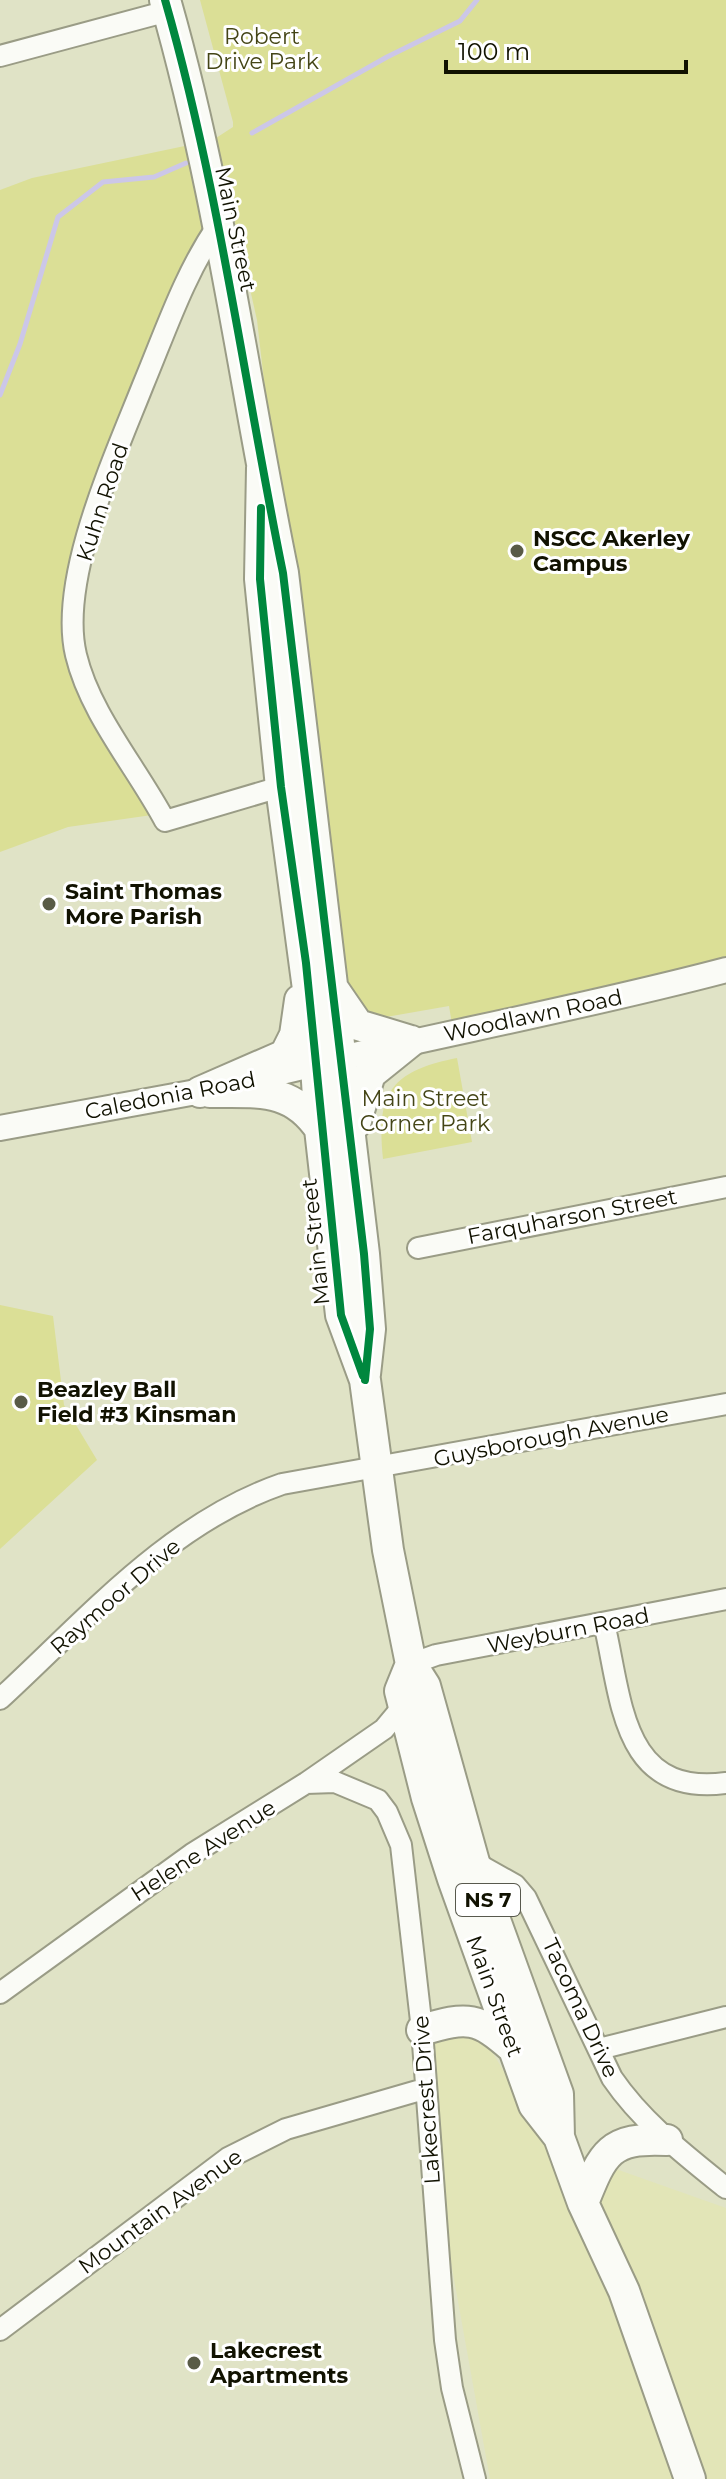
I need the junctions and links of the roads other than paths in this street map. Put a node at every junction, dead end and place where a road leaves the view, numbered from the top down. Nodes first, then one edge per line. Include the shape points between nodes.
1 (166, 6) edge
2 (0, 56) edge
3 (218, 225) junction
4 (293, 784) junction
5 (306, 963) junction
6 (726, 970) edge
7 (331, 984) junction
8 (411, 1041) junction
9 (328, 1060) junction
10 (200, 1092) junction
11 (0, 1128) edge
12 (320, 1129) junction
13 (352, 1142) junction
14 (726, 1187) edge
15 (418, 1248) dead end
16 (365, 1380) junction
17 (726, 1404) edge
18 (376, 1469) junction
19 (726, 1599) edge
20 (604, 1623) junction
21 (411, 1664) junction
22 (0, 1699) edge
23 (404, 1705) junction
24 (306, 1783) junction
25 (726, 1783) edge
26 (474, 1862) junction
27 (0, 1993) edge
28 (726, 2017) edge
29 (422, 2030) junction
30 (513, 2048) junction
31 (599, 2049) junction
32 (424, 2089) junction
33 (559, 2137) junction
34 (667, 2140) junction
35 (726, 2188) edge
36 (583, 2203) junction
37 (0, 2330) edge
38 (475, 2479) edge
39 (690, 2479) edge

1 - 2 street
1 - 3 main road, Main Street / NS 7
3 - 4 main road, Main Street / NS 7 via 262,468 260,579
3 - 4 street, Kuhn Road via 192,263 94,511 77,590 75,652 99,707 165,821
4 - 5 main road, Main Street / NS 7
4 - 7 main road, Main Street / NS 7
5 - 9 main road, Main Street / NS 7
5 - 10 main road via 295,1035 285,1055
6 - 8 street, Woodlawn Road via 587,1006
7 - 8 main road via 358,1025
7 - 9 main road, Main Street / NS 7
8 - 9 street, Woodlawn Road
8 - 13 main road via 370,1074
9 - 10 street, Caledonia Road
9 - 12 main road, Main Street / NS 7
9 - 13 main road, Main Street / NS 7
10 - 11 street, Caledonia Road
10 - 12 main road via 272,1093 303,1107
12 - 16 main road, Main Street / NS 7 via 341,1315
13 - 16 main road, Main Street / NS 7 via 370,1329
14 - 15 street, Farquharson Street
16 - 18 main road, Main Street / NS 7
17 - 18 street, Guysborough Avenue
18 - 21 main road, Main Street / NS 7
18 - 22 street, Raymoor Drive via 282,1484 210,1518 159,1553
19 - 20 street, Weyburn Road
20 - 21 street, Weyburn Road
20 - 25 street via 632,1738 645,1761 679,1783
21 - 23 main road, Main Street / NS 7 via 400,1691
21 - 26 main road, Main Street / NS 7 via 425,1686
23 - 24 street, Helene Avenue via 384,1729
23 - 30 main road, Main Street / NS 7 via 427,1798
24 - 27 street, Helene Avenue via 192,1854
24 - 29 street, Lakecrest Drive via 335,1782 366,1793 378,1800 396,1829
26 - 31 street, Tacoma Drive via 515,1885 526,1898
26 - 33 main road, Main Street / NS 7 via 558,2094
28 - 31 street
29 - 30 main road via 473,2022 488,2026
29 - 32 street, Lakecrest Drive
30 - 33 main road, Main Street / NS 7 via 534,2105
31 - 34 street, Tacoma Drive via 626,2099
32 - 37 street, Mountain Avenue via 286,2129 238,2152
32 - 38 street, Lakecrest Drive via 447,2353
33 - 36 main road, Main Street / NS 7
34 - 35 street, Tacoma Drive
34 - 36 main road via 638,2138 614,2147 600,2161
36 - 39 main road, Main Street / NS 7 via 624,2291

